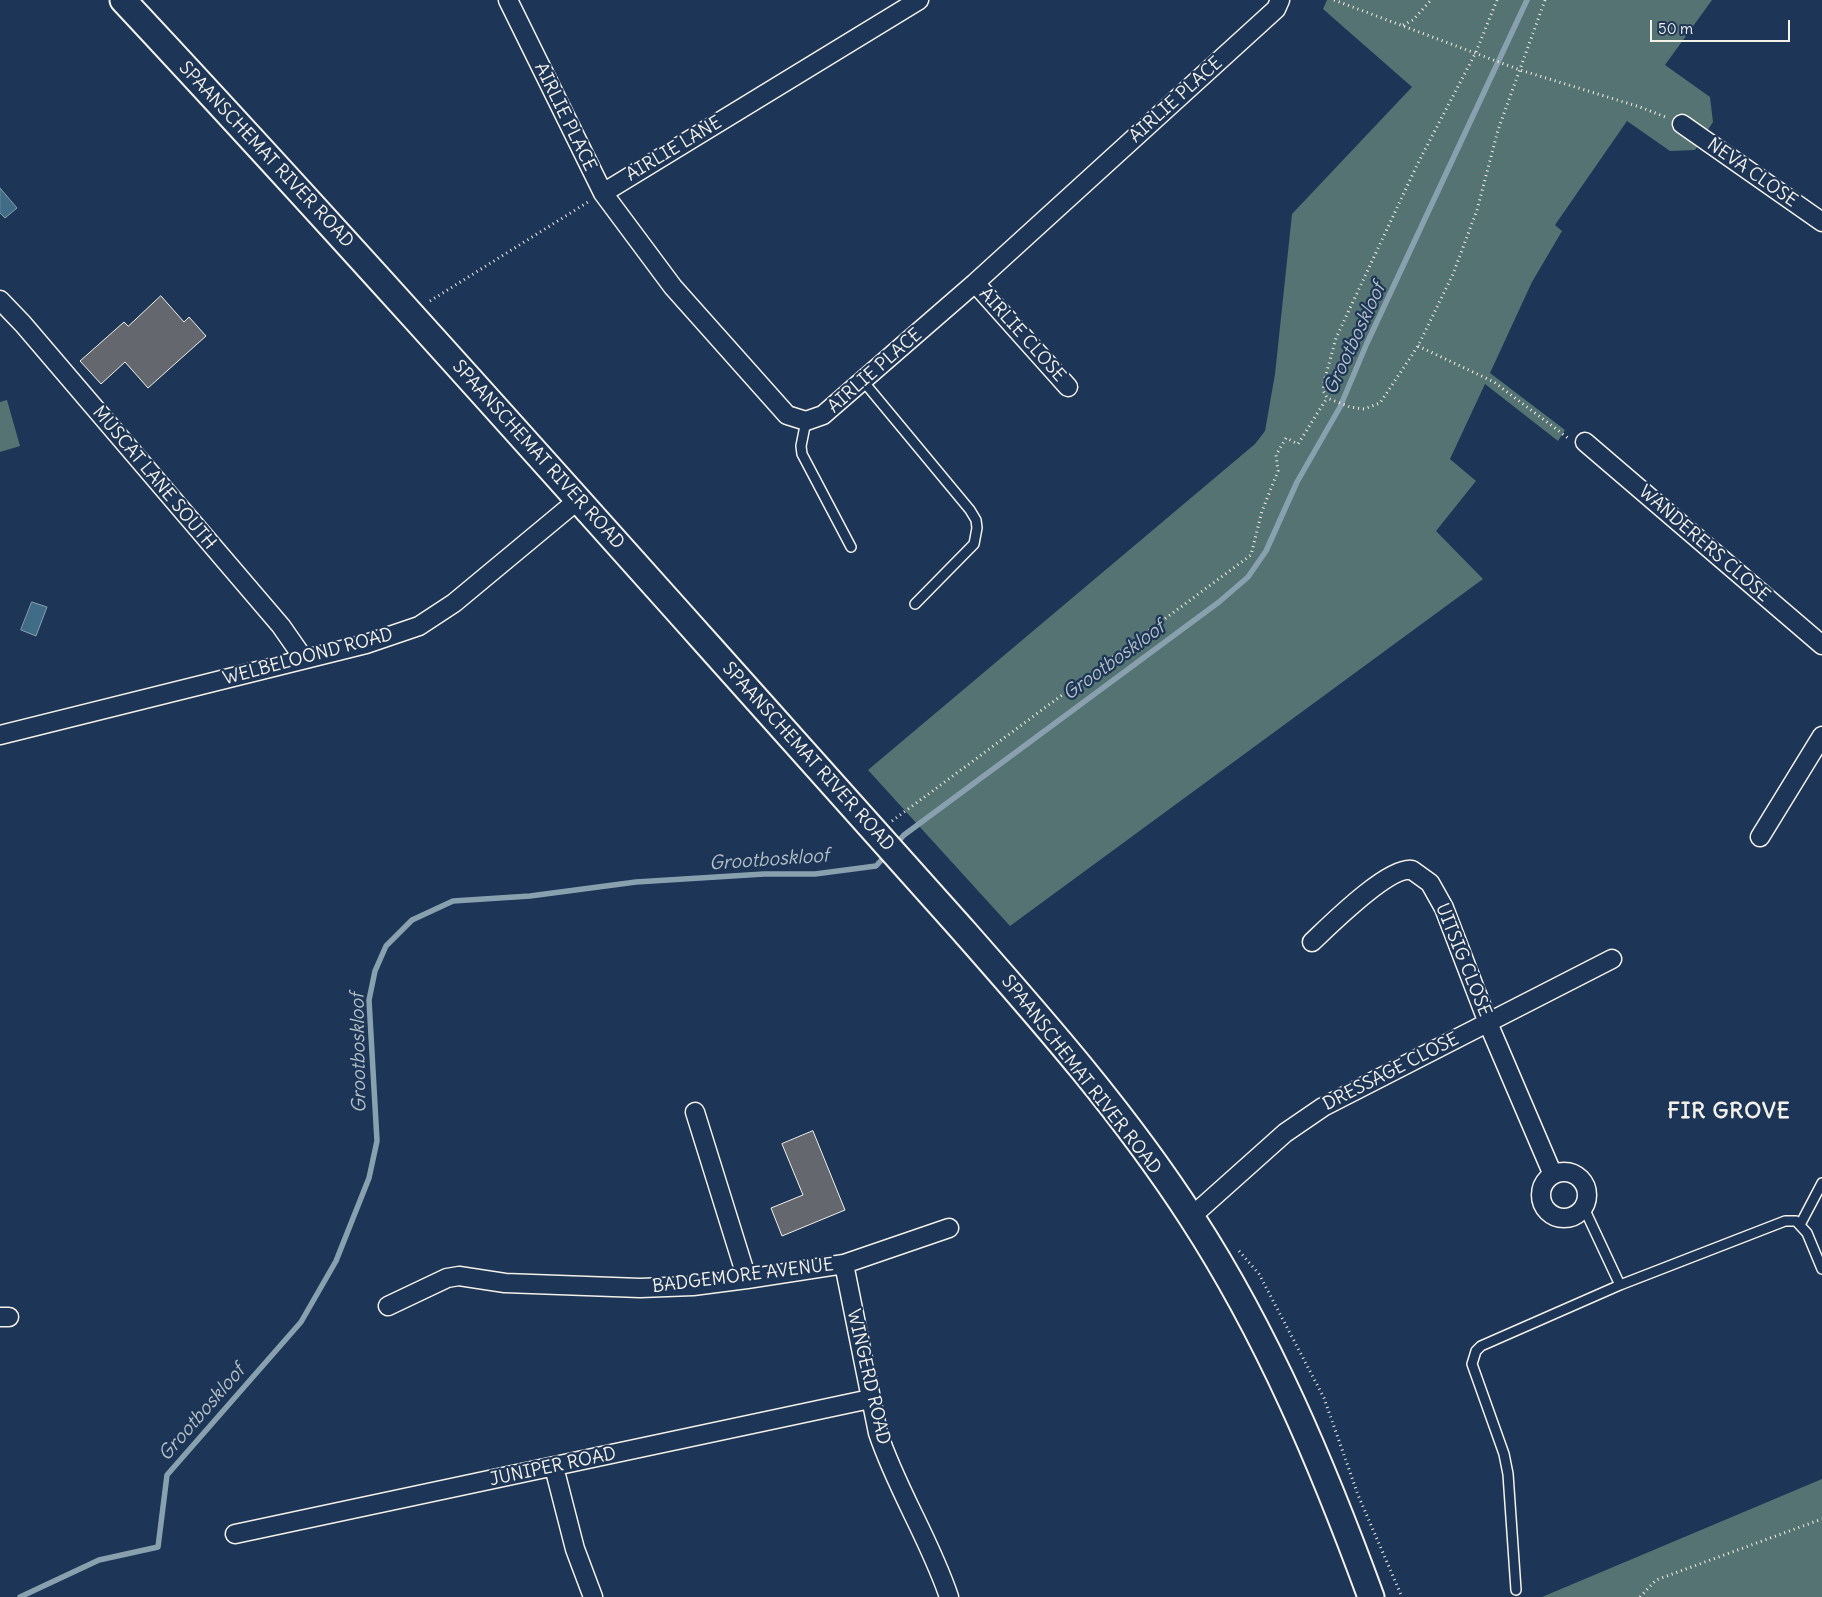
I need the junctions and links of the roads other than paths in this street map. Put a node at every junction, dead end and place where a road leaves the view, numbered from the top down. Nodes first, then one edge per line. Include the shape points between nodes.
1 (123, 0) edge
2 (508, 0) edge
3 (919, 0) edge
4 (1280, 0) edge
5 (1682, 124) road end
6 (603, 193) junction
7 (1822, 222) edge
8 (975, 283) junction
9 (0, 300) edge
10 (863, 381) junction
11 (1068, 387) dead end
12 (806, 421) junction
13 (1585, 442) road end
14 (578, 500) junction
15 (851, 547) dead end
16 (915, 604) dead end
17 (1822, 645) edge
18 (304, 659) junction
19 (0, 735) edge
20 (1822, 736) edge
21 (1760, 837) dead end
22 (1312, 942) dead end
23 (1612, 959) dead end
24 (1488, 1023) junction
25 (695, 1112) dead end
26 (1553, 1175) junction
27 (1822, 1183) edge
28 (1583, 1206) junction
29 (1192, 1217) junction
30 (1801, 1223) junction
31 (949, 1228) dead end
32 (844, 1264) junction
33 (1822, 1269) edge
34 (747, 1279) junction
35 (1620, 1285) junction
36 (388, 1306) dead end
37 (870, 1399) junction
38 (554, 1467) junction
39 (236, 1534) dead end
40 (1516, 1590) dead end
41 (593, 1597) edge
42 (949, 1597) edge
43 (1371, 1597) edge

1 - 14 main road, SPAANSCHEMAT RIVER ROAD
2 - 6 street, AIRLIE PLACE
3 - 6 street, AIRLIE LANE
4 - 8 street, AIRLIE PLACE via 1276,10
5 - 7 street, NEVA CLOSE
6 - 12 street, AIRLIE PLACE via 673,287 745,368 787,415
8 - 10 street, AIRLIE PLACE
8 - 11 street, AIRLIE CLOSE
9 - 18 street, MUSCAT LANE SOUTH via 280,626
10 - 12 street, AIRLIE PLACE via 823,416
10 - 16 lane via 976,520 974,544
12 - 15 lane via 802,454
13 - 17 street, WANDERERS CLOSE
14 - 18 street, WELBELOOND ROAD via 454,604 418,626 366,644
14 - 29 main road, SPAANSCHEMAT RIVER ROAD via 886,832 900,859 1058,1040 1122,1120
18 - 19 street, WELBELOOND ROAD
20 - 21 street
22 - 24 street, UITSIG CLOSE via 1345,910 1392,874 1403,869 1412,870 1430,883 1444,908
23 - 24 street, DRESSAGE CLOSE
24 - 26 street, UITSIG CLOSE
24 - 29 street, DRESSAGE CLOSE via 1346,1093 1302,1120
25 - 34 street
26 - 28 street via 1567,1172 1580,1179 1586,1192
26 - 28 street via 1542,1187 1542,1204 1547,1211 1562,1218 1578,1213
27 - 30 lane
28 - 35 lane
29 - 43 main road, SPAANSCHEMAT RIVER ROAD via 1284,1383 1321,1467
30 - 33 lane
30 - 35 lane via 1785,1221
31 - 32 street, BADGEMORE AVENUE
32 - 34 street, BADGEMORE AVENUE
32 - 37 street, WINGERD ROAD
34 - 36 street, BADGEMORE AVENUE via 640,1288 505,1283 459,1276 447,1278
35 - 40 lane via 1481,1346 1474,1357 1472,1364 1506,1460
37 - 38 street, JUNIPER ROAD
37 - 42 street, WINGERD ROAD via 886,1455 932,1552
38 - 39 street, JUNIPER ROAD
38 - 41 street via 575,1549

